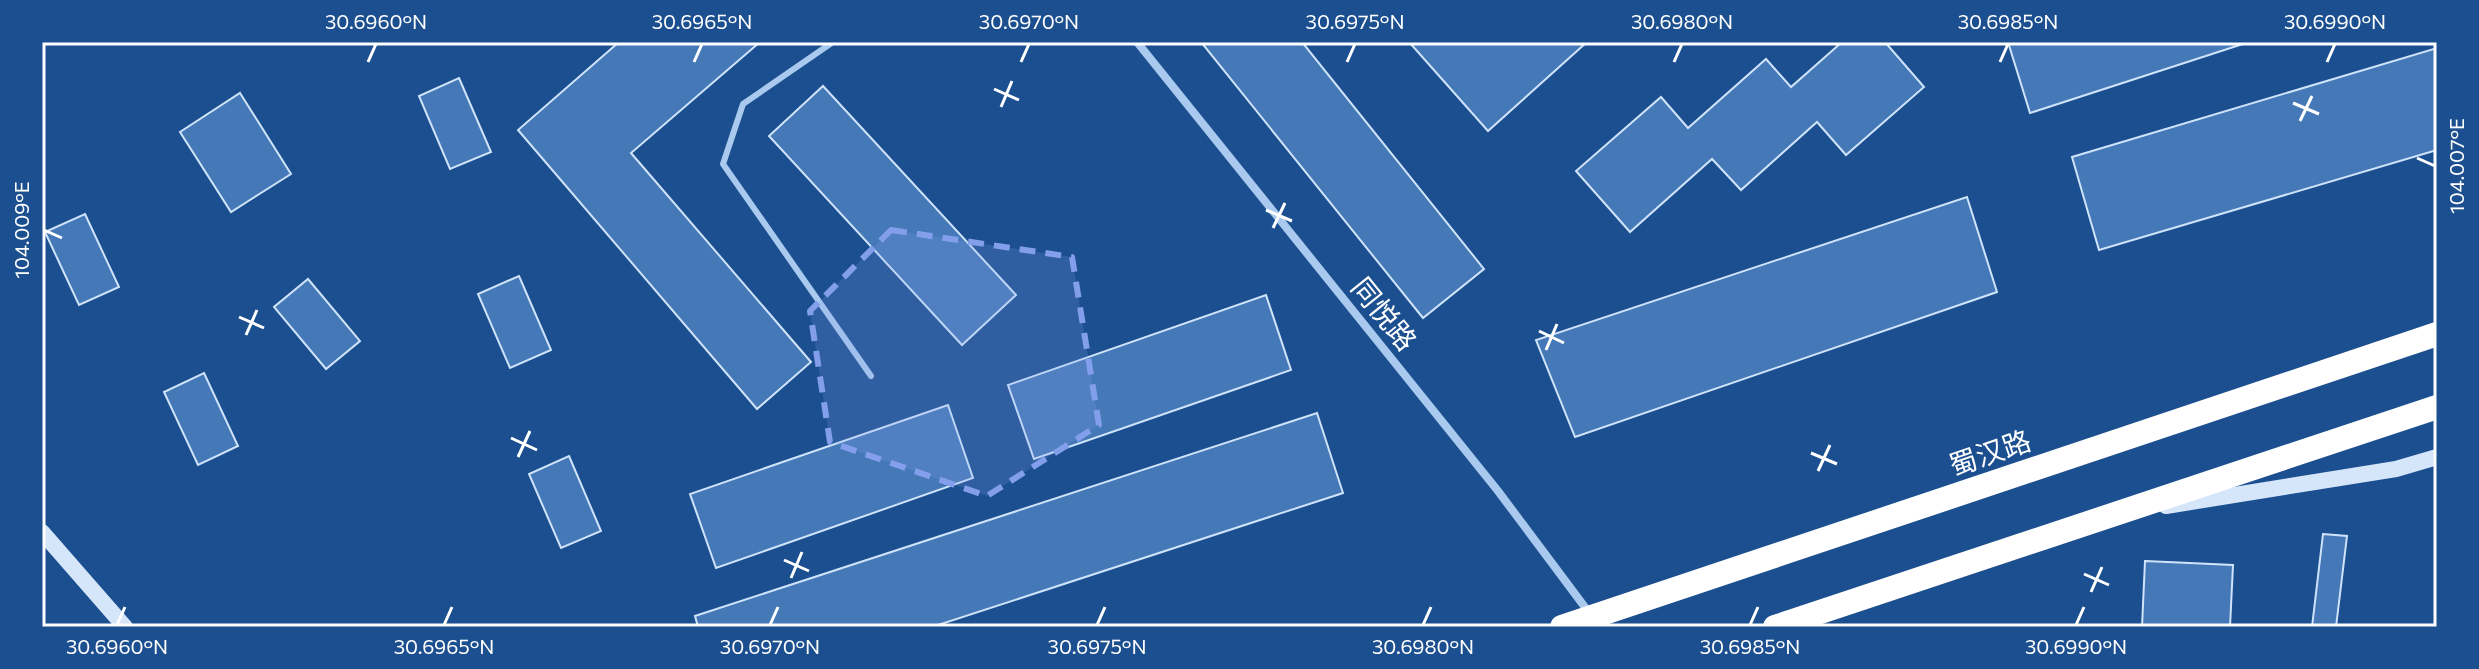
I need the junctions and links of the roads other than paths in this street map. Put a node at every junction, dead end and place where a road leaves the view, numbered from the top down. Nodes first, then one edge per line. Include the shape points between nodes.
1 (833, 42) edge
2 (1137, 42) edge
3 (2437, 334) edge
4 (871, 376) dead end
5 (2437, 407) edge
6 (2437, 457) edge
7 (2105, 516) junction
8 (42, 532) edge
9 (1593, 618) junction
10 (125, 627) edge
11 (1562, 627) edge
12 (1775, 627) edge

1 - 4 lane via 743,104 723,164
2 - 9 street, 同悦路 via 1498,491
3 - 9 highway, 蜀汉路
5 - 7 highway
6 - 7 main road via 2396,469
7 - 12 highway
8 - 10 main road
9 - 11 highway, 蜀汉路

